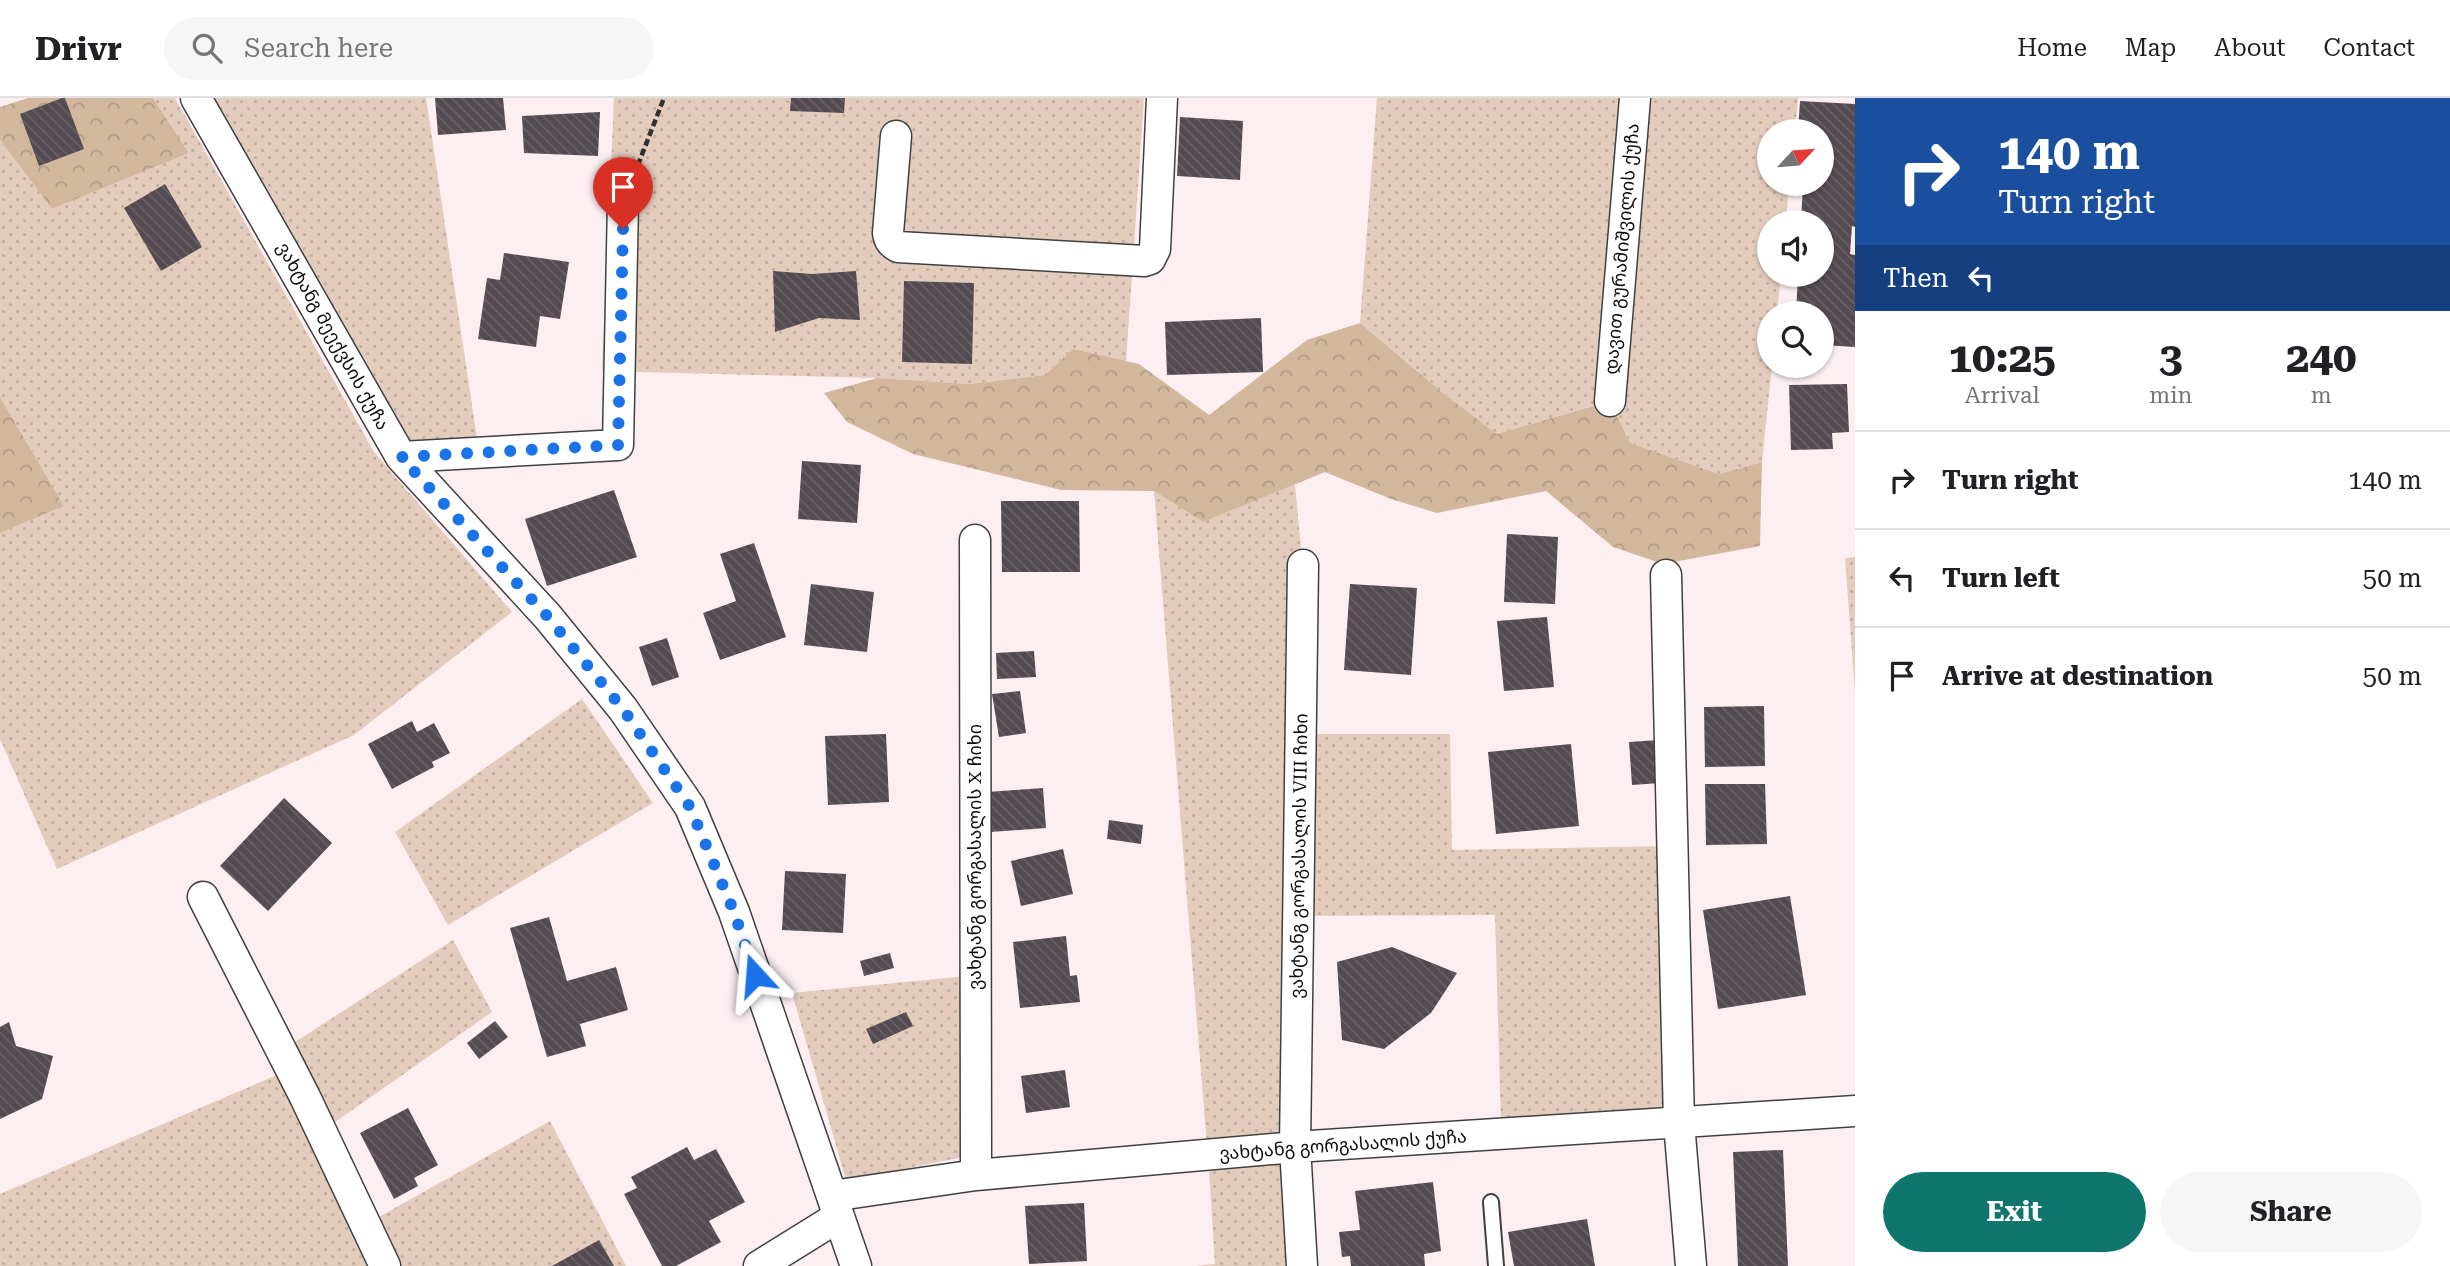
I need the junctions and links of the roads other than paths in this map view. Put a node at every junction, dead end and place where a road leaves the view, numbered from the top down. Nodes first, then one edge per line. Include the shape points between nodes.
1 (196, 98) edge
2 (1162, 98) edge
3 (1635, 98) edge
4 (896, 136) dead end
5 (623, 202) road end
6 (1610, 401) dead end
7 (401, 457) junction
8 (975, 540) dead end
9 (1303, 565) dead end
10 (1666, 575) dead end
11 (203, 897) dead end
12 (1855, 1111) edge
13 (1679, 1123) junction
14 (1295, 1147) junction
15 (976, 1175) junction
16 (1491, 1202) dead end
17 (835, 1207) junction
18 (385, 1266) edge
19 (759, 1266) edge
20 (856, 1266) edge
21 (1302, 1266) edge
22 (1496, 1266) edge
23 (1691, 1266) edge

1 - 7 street, ვახტანგ მეექვსის ქუჩა
2 - 4 street via 1155,249 1144,261 898,247 888,233
3 - 6 street, დავით გურამიშვილის ქუჩა
5 - 7 street via 618,445
7 - 17 street, ვახტანგ მეექვსის ქუჩა via 556,627 623,709 690,807 734,912
8 - 15 street, ვახტანგ გორგასალის X ჩიხი
9 - 14 street, ვახტანგ გორგასალის VIII ჩიხი
10 - 13 street
11 - 18 street
12 - 13 street, ვახტანგ გორგასალის ქუჩა
13 - 14 street, ვახტანგ გორგასალის ქუჩა
13 - 23 street
14 - 15 street, ვახტანგ გორგასალის ქუჩა
14 - 21 street, ვახტანგ გორგასალის VIII ჩიხი
15 - 17 street, ვახტანგ გორგასალის ქუჩა
16 - 22 lane
17 - 19 street, ვახტანგ გორგასალის ქუჩა
17 - 20 street, ვახტანგ მეექვსის ქუჩა

